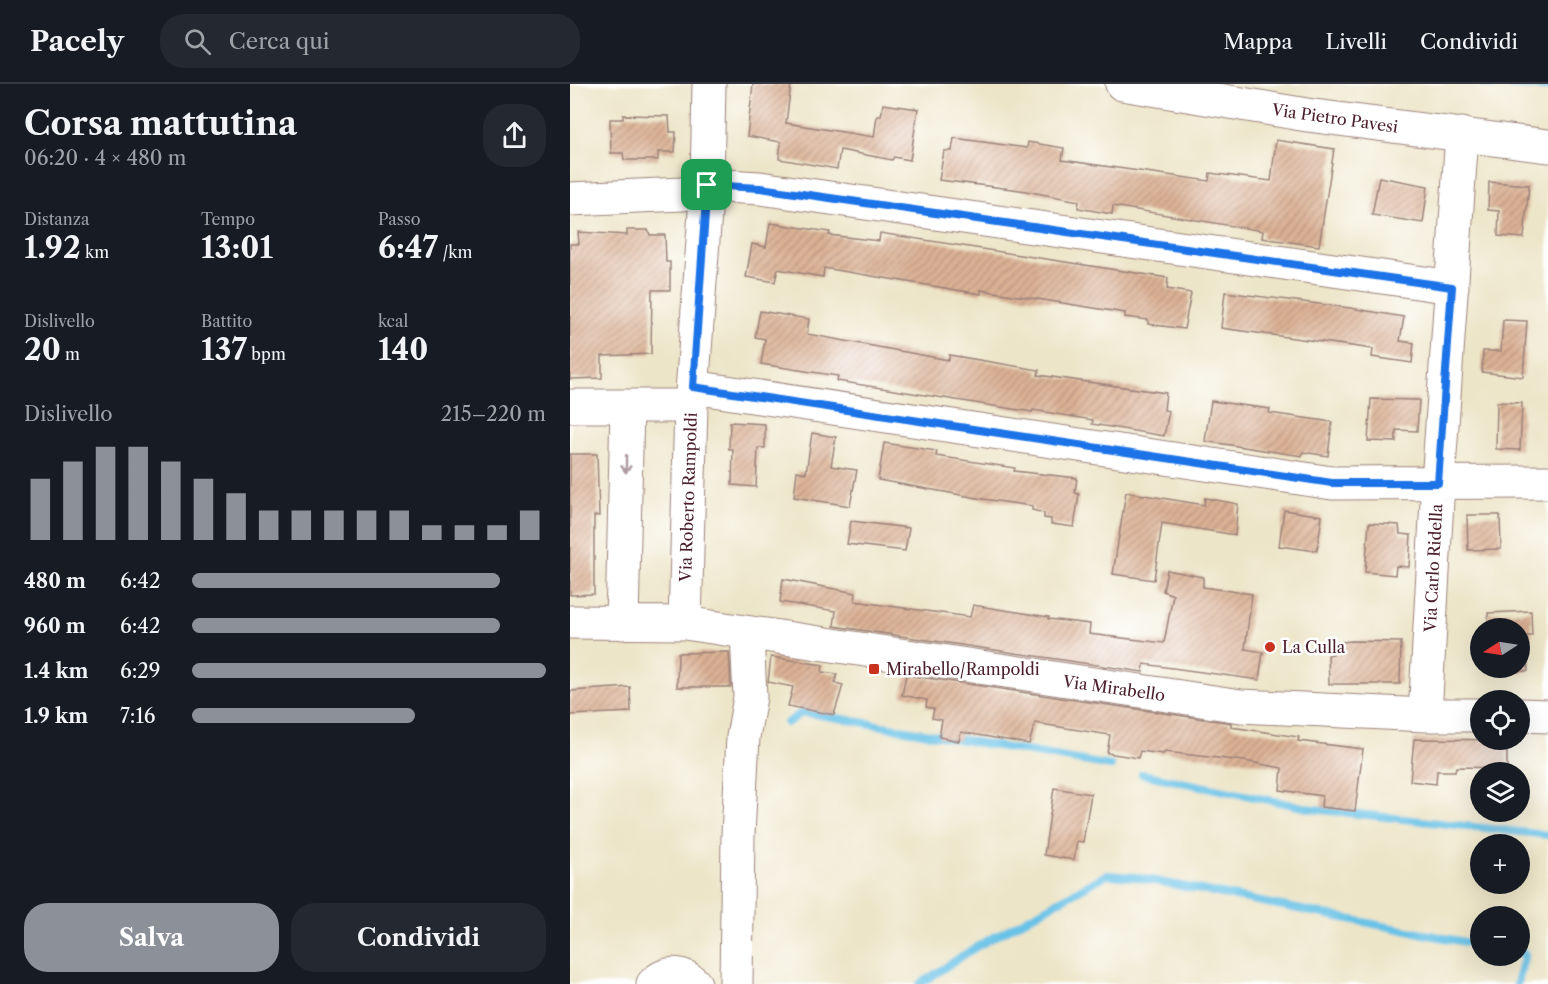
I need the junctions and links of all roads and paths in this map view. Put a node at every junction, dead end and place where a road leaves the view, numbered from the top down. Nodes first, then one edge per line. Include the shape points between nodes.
1 (709, 84) edge
2 (1122, 84) edge
3 (1182, 89) edge
4 (1462, 134) junction
5 (1548, 147) edge
6 (707, 185) junction
7 (570, 199) edge
8 (1452, 287) junction
9 (692, 396) junction
10 (570, 406) edge
11 (627, 406) junction
12 (1548, 482) edge
13 (1438, 483) junction
14 (570, 622) edge
15 (622, 622) junction
16 (685, 623) junction
17 (747, 633) junction
18 (1425, 715) junction
19 (1470, 715) edge
20 (1530, 715) edge
21 (1548, 716) edge
22 (651, 983) edge
23 (695, 984) edge
24 (736, 984) edge

1 - 6 street, Via Roberto Rampoldi
2 - 3 street, Via Pietro Pavesi
3 - 4 street, Via Pietro Pavesi via 1307,115
4 - 5 street, Via Pietro Pavesi
4 - 8 street, Via Carlo Ridella
6 - 7 street via 683,194
6 - 8 street via 772,190
6 - 9 street, Via Roberto Rampoldi
8 - 13 street, Via Carlo Ridella
9 - 11 street
9 - 13 street via 1332,483
9 - 16 street, Via Roberto Rampoldi
10 - 11 street
11 -> 15 street
12 - 13 street
13 - 18 street, Via Carlo Ridella
14 - 15 street, Via Mirabello
15 - 16 street, Via Mirabello
16 - 17 street, Via Mirabello
17 - 18 street, Via Mirabello via 1241,706
17 - 24 street via 750,697 743,737 738,835
18 - 19 street, Via Mirabello
20 - 21 street
22 - 23 street via 672,974

